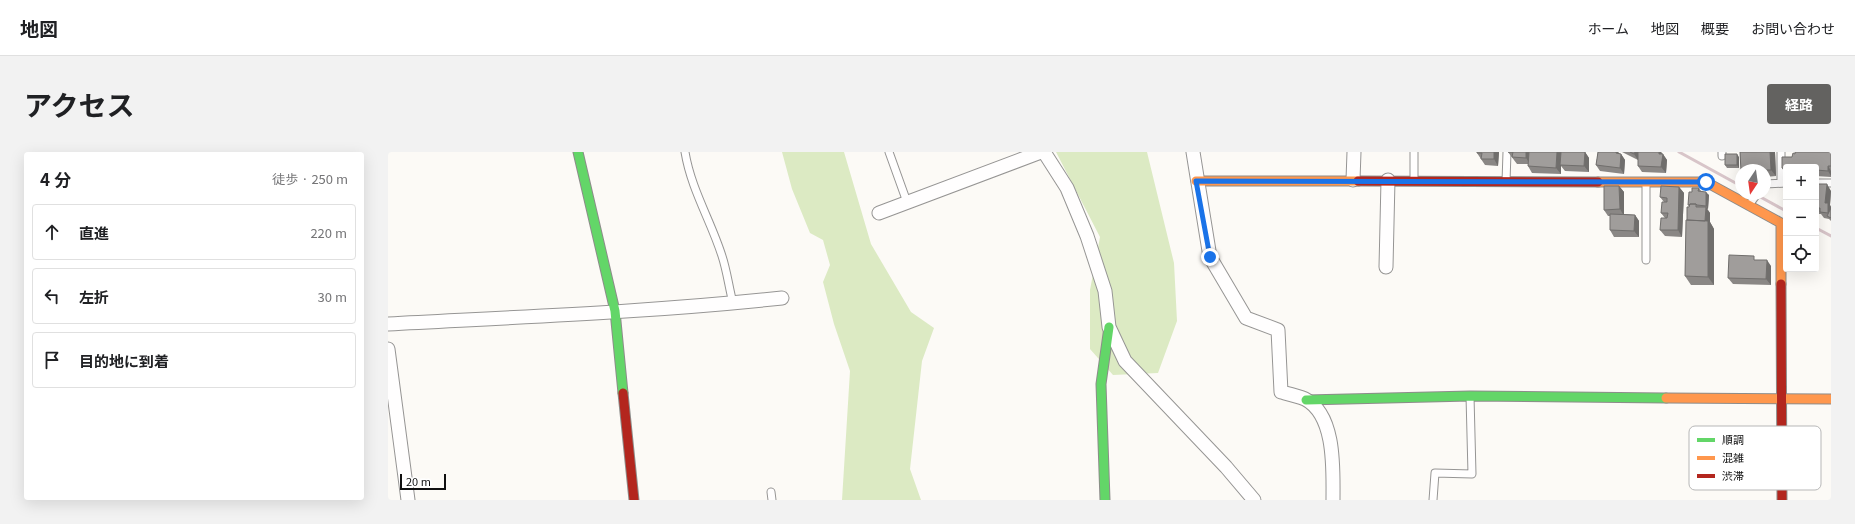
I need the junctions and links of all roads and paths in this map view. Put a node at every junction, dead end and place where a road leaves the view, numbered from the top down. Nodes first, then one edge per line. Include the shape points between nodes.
1 (578, 152) edge
2 (685, 152) edge
3 (889, 152) edge
4 (1041, 152) edge
5 (1044, 152) edge
6 (1193, 152) edge
7 (1354, 152) edge
8 (1414, 152) edge
9 (1507, 152) edge
10 (1781, 152) edge
11 (1353, 180) junction
12 (1388, 180) junction
13 (1414, 180) junction
14 (1196, 181) junction
15 (1506, 182) junction
16 (1646, 182) junction
17 (1783, 183) edge
18 (1819, 183) edge
19 (1831, 183) edge
20 (1771, 184) edge
21 (1753, 200) edge
22 (907, 202) junction
23 (1749, 205) junction
24 (879, 213) dead end
25 (1646, 260) dead end
26 (1386, 267) dead end
27 (782, 298) dead end
28 (733, 304) junction
29 (615, 311) junction
30 (388, 324) edge
31 (1109, 327) junction
32 (388, 349) edge
33 (1470, 396) junction
34 (1783, 399) junction
35 (1831, 399) edge
36 (1306, 400) junction
37 (1783, 426) edge
38 (1782, 490) edge
39 (771, 492) dead end
40 (408, 500) edge
41 (634, 500) edge
42 (772, 500) edge
43 (1105, 500) edge
44 (1254, 500) edge
45 (1333, 500) edge
46 (1433, 500) edge
47 (1782, 500) edge

1 - 29 street
2 - 28 lane via 703,212 722,255
3 - 22 lane
4 - 22 street
5 - 31 street via 1067,188 1087,236 1105,291
6 - 14 street
7 - 11 street
8 - 13 lane
9 - 15 lane
10 - 17 lane
11 - 12 street
11 - 14 street
12 - 13 street
12 - 26 street
13 - 15 street
14 - 36 street via 1210,257 1246,318 1278,330 1281,392
15 - 16 street
16 - 23 street via 1706,182
16 - 25 lane
17 - 20 lane
18 - 19 lane
21 - 23 lane
22 - 24 street
23 - 34 street via 1780,223
27 - 28 street
28 - 29 street
29 - 30 street
29 - 41 street
31 - 43 street via 1101,384
31 - 44 street via 1125,361
32 - 40 street
33 - 34 street
33 - 36 street
33 - 46 lane via 1472,474 1435,473
34 - 35 street
34 - 37 street
36 - 45 street via 1320,412 1330,441
38 - 47 street
39 - 42 lane

